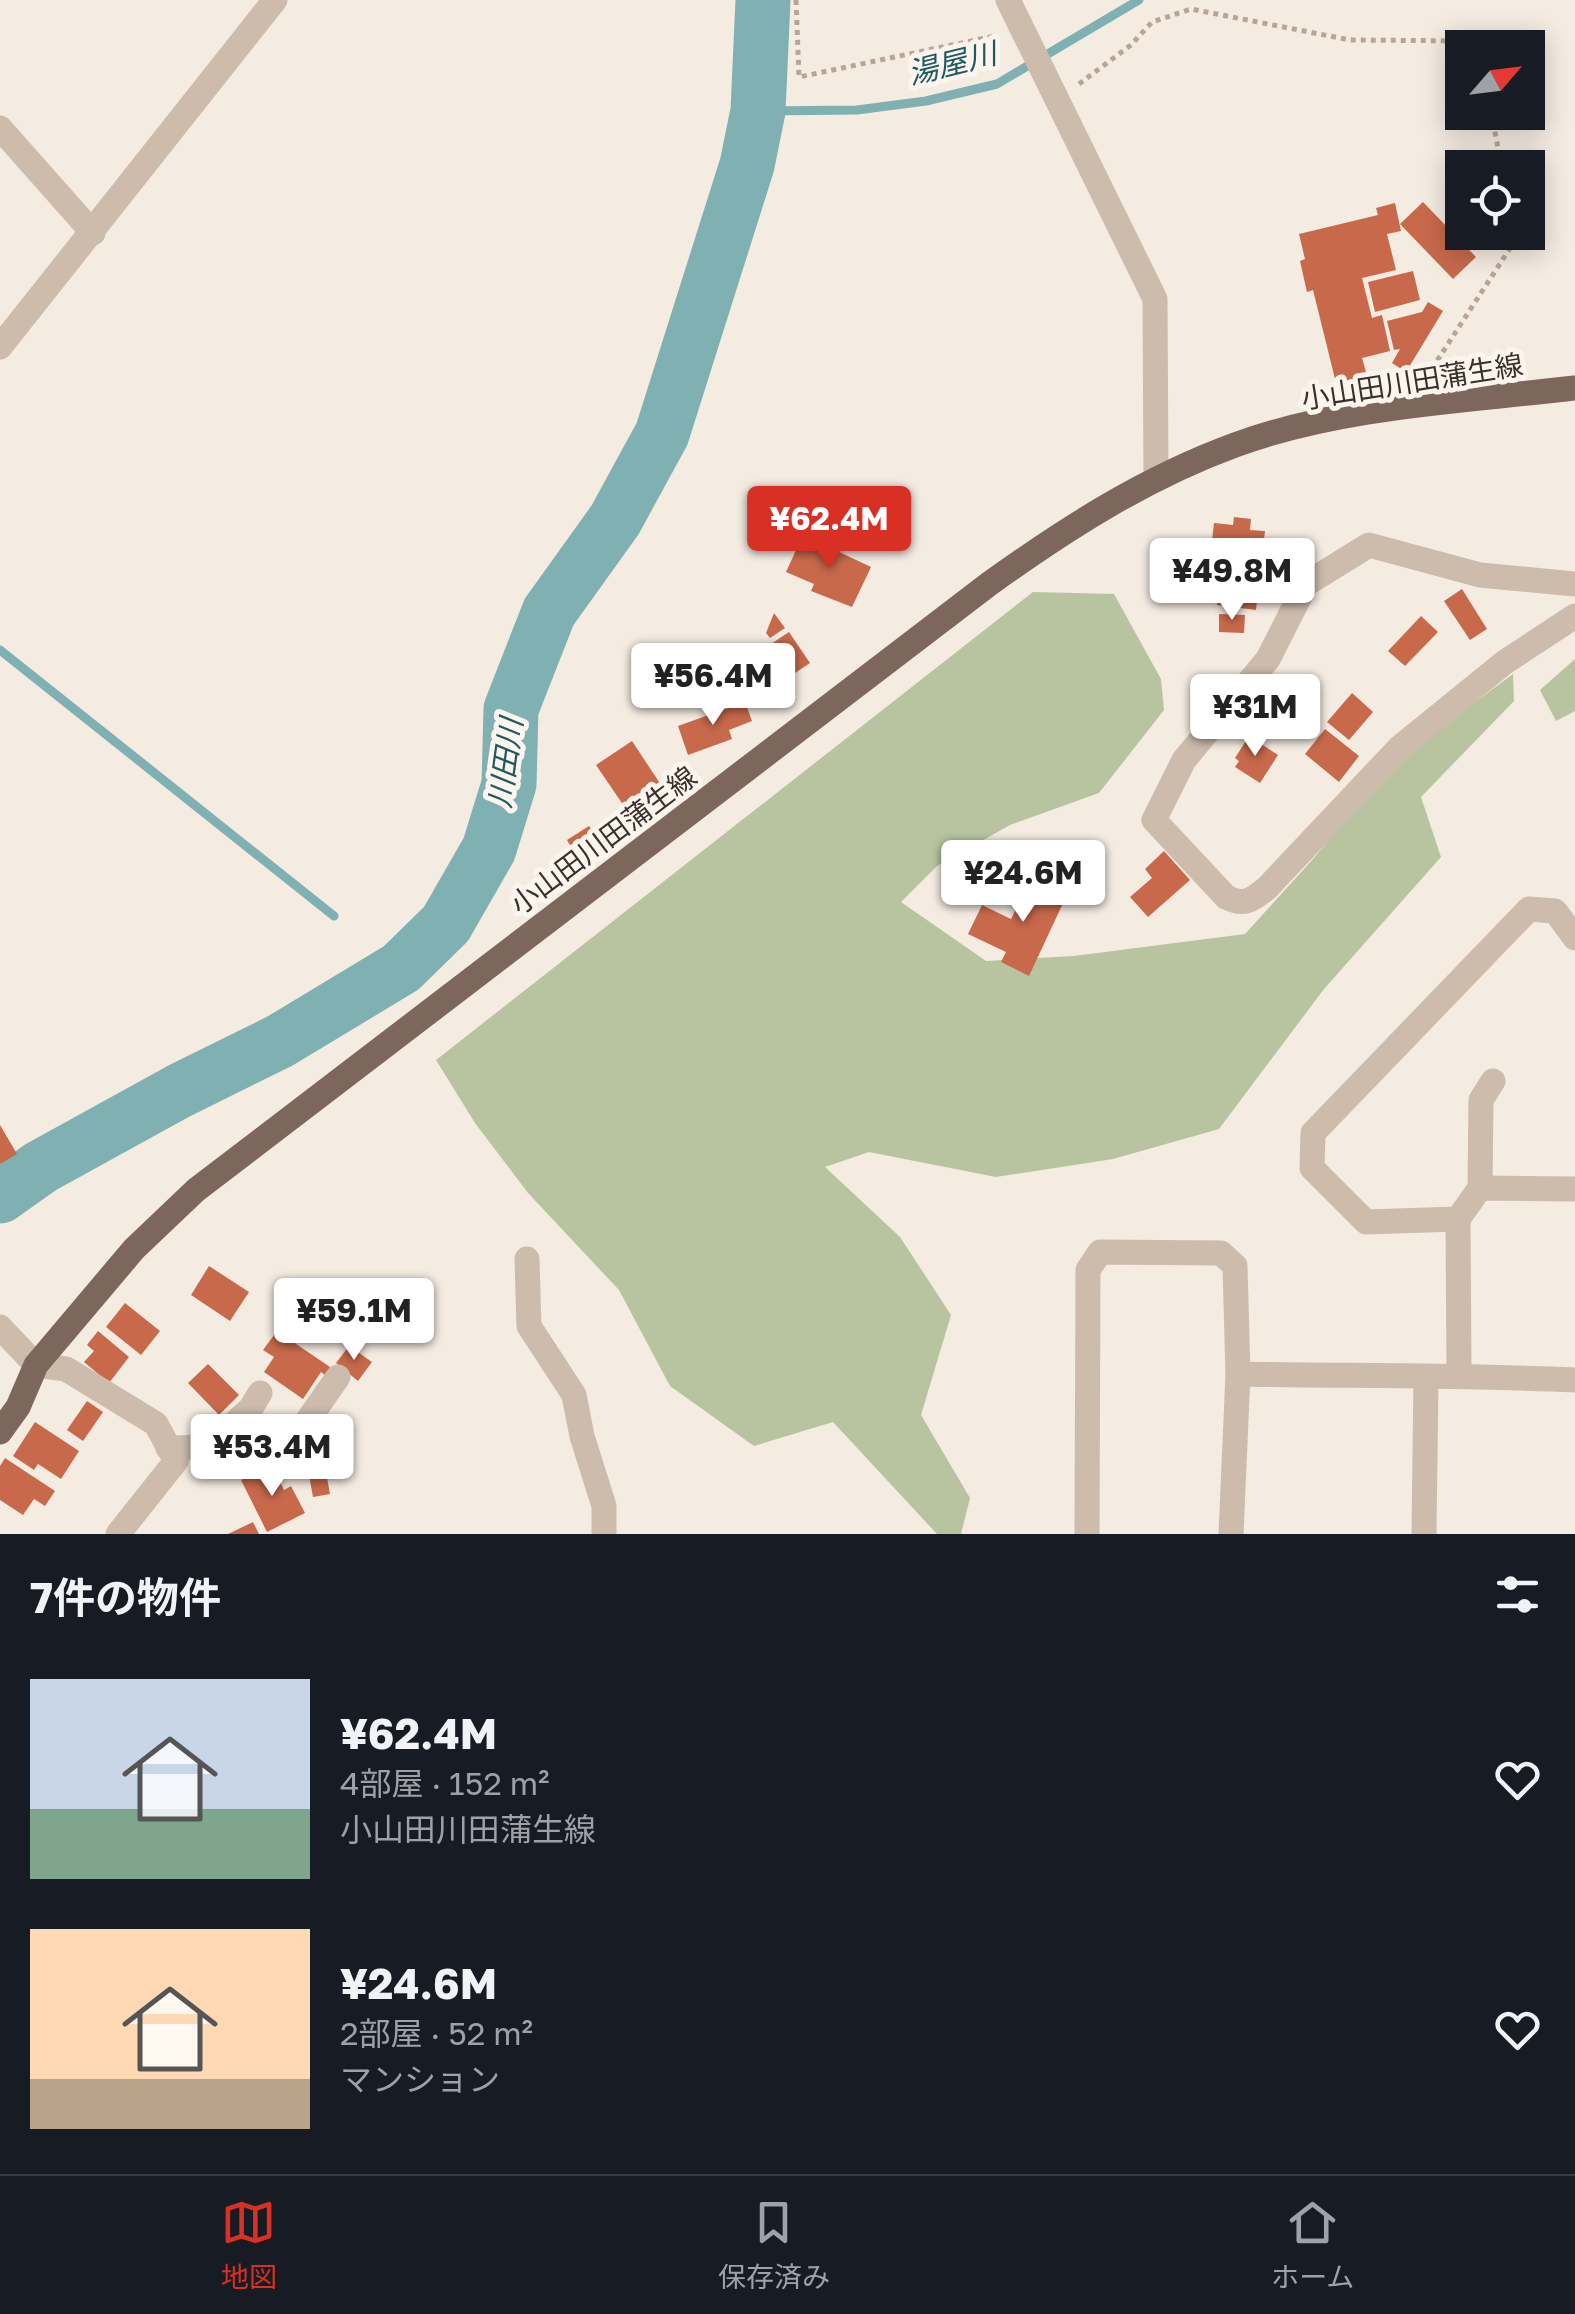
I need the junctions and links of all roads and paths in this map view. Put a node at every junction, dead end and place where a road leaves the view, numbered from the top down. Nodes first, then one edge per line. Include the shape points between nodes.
1 (274, 0) edge
2 (796, 0) edge
3 (1008, 0) edge
4 (1022, 30) junction
5 (1445, 41) edge
6 (1058, 101) junction
7 (0, 128) edge
8 (94, 233) junction
9 (1509, 250) edge
10 (0, 347) edge
11 (1575, 388) edge
12 (1425, 406) junction
13 (1156, 478) junction
14 (1575, 584) edge
15 (1575, 616) edge
16 (1575, 938) edge
17 (1493, 1081) dead end
18 (1480, 1188) junction
19 (1575, 1189) edge
20 (1458, 1219) junction
21 (528, 1258) dead end
22 (0, 1326) edge
23 (36, 1364) junction
24 (1238, 1374) junction
25 (1460, 1375) junction
26 (338, 1377) dead end
27 (1426, 1378) junction
28 (1575, 1380) edge
29 (260, 1393) dead end
30 (0, 1432) edge
31 (208, 1446) junction
32 (168, 1448) junction
33 (118, 1534) edge
34 (604, 1534) edge
35 (1087, 1534) edge
36 (1231, 1534) edge
37 (1424, 1534) edge

1 - 8 street
2 - 4 path via 799,77
3 - 4 street
4 - 6 street
5 - 6 path via 1350,40 1191,9 1152,22
6 - 13 street via 1155,298
7 - 8 street
8 - 10 street
9 - 12 path via 1433,367
11 - 12 main road, 小山田川田蒲生線
12 - 13 main road, 小山田川田蒲生線 via 1257,438
13 - 23 main road, 小山田川田蒲生線 via 989,584 196,1190 134,1249
14 - 15 street via 1480,575 1369,546 1306,584 1268,659 1184,760 1154,820 1226,897 1250,902 1399,748 1505,662
16 - 20 street via 1555,911 1529,909 1313,1133 1312,1168 1366,1222
17 - 18 street via 1481,1100
18 - 19 street
18 - 20 street
20 - 25 street
21 - 34 street via 529,1326 574,1395 604,1506
22 - 23 street
23 - 30 main road, 小山田川田蒲生線
23 - 32 street via 66,1369 156,1424
24 - 27 street
24 - 35 street via 1235,1266 1221,1253 1100,1252 1088,1270
24 - 36 street
25 - 27 street
25 - 28 street
26 - 31 street via 296,1437
27 - 37 street
29 - 31 street
31 - 32 street
32 - 33 street via 176,1461

